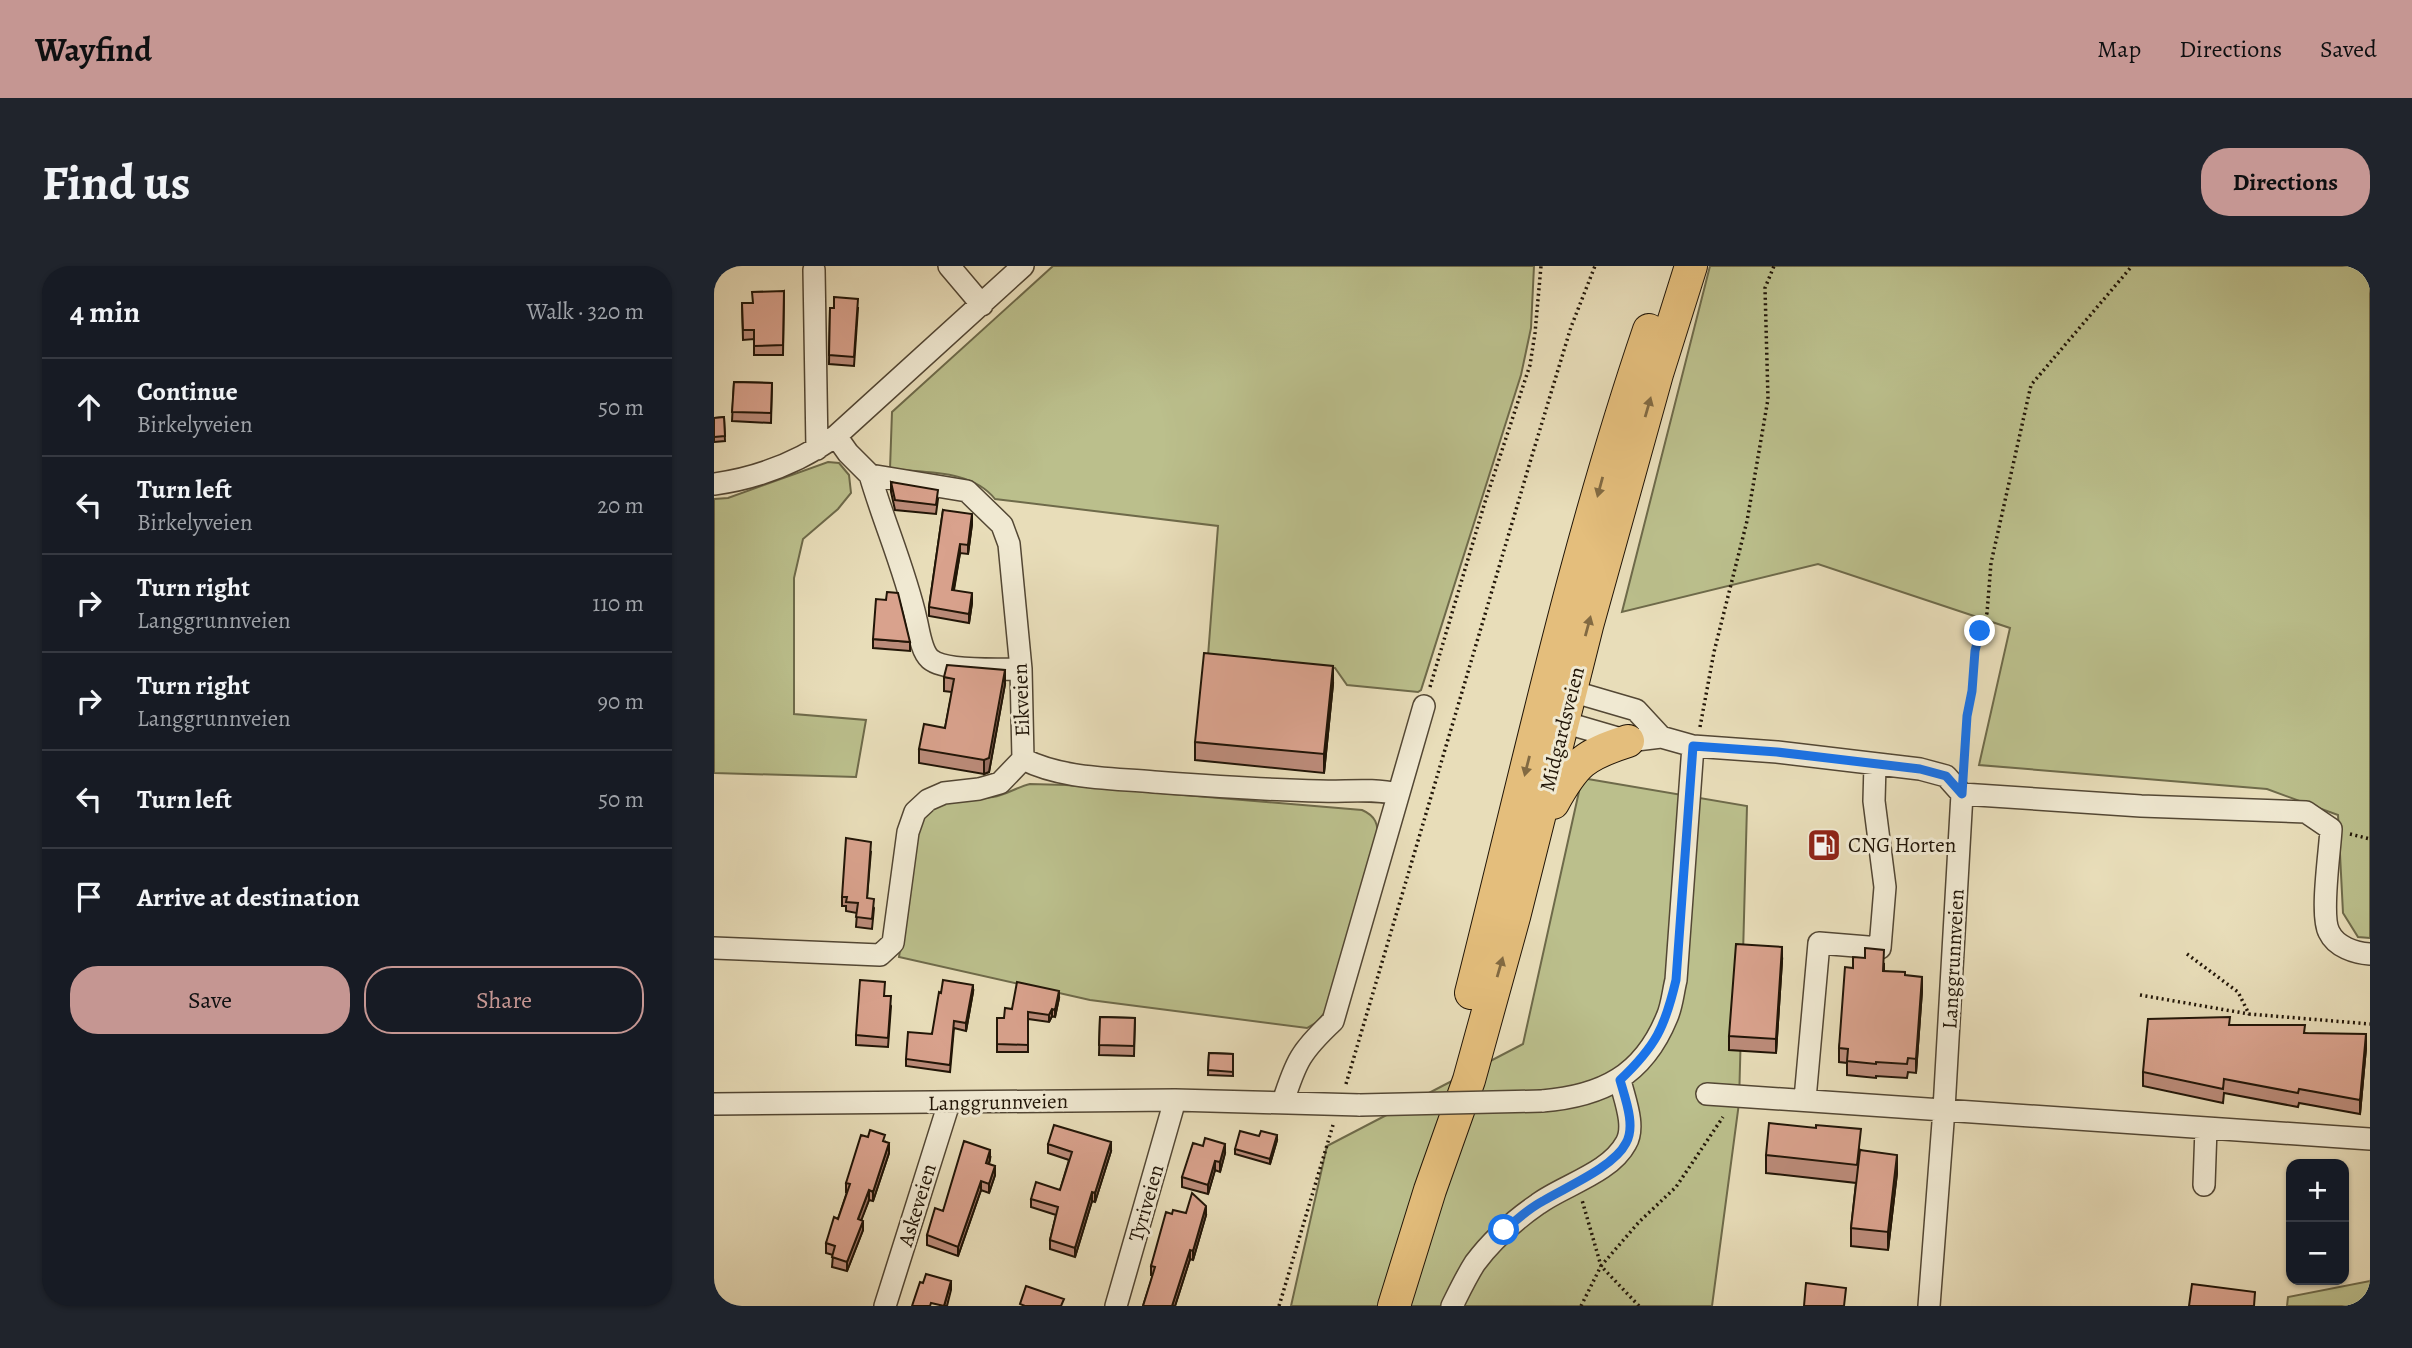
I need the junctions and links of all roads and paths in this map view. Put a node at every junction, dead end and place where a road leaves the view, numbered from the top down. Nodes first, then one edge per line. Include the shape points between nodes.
1 (949, 266) edge
2 (1023, 266) edge
3 (1541, 266) edge
4 (1595, 266) edge
5 (1671, 266) edge
6 (1691, 266) edge
7 (1774, 266) edge
8 (2132, 266) edge
9 (814, 270) dead end
10 (982, 305) junction
11 (836, 436) junction
12 (817, 449) junction
13 (870, 475) junction
14 (714, 484) edge
15 (1021, 669) junction
16 (1559, 704) junction
17 (1424, 706) joint
18 (1661, 737) junction
19 (1628, 741) junction
20 (1693, 746) junction
21 (1023, 759) junction
22 (1875, 764) junction
23 (1398, 794) junction
24 (1962, 794) junction
25 (1536, 835) junction
26 (714, 948) edge
27 (2187, 954) dead end
28 (2370, 954) edge
29 (2140, 995) dead end
30 (2249, 1013) junction
31 (2370, 1024) edge
32 (1620, 1080) junction
33 (1707, 1094) dead end
34 (1738, 1094) junction
35 (1805, 1099) junction
36 (1175, 1100) junction
37 (1283, 1102) junction
38 (949, 1103) junction
39 (714, 1104) edge
40 (1350, 1104) junction
41 (1944, 1109) junction
42 (2206, 1128) junction
43 (2370, 1139) edge
44 (1577, 1183) junction
45 (2204, 1185) dead end
46 (1430, 1191) junction
47 (1601, 1266) junction
48 (885, 1306) edge
49 (1116, 1306) edge
50 (1279, 1306) edge
51 (1394, 1306) edge
52 (1452, 1306) edge
53 (1581, 1306) edge
54 (1639, 1306) edge
55 (1930, 1306) edge

1 - 10 street
2 - 10 street
3 - 17 path via 1530,365
4 - 40 path via 1571,327 1433,784
5 -> 16 highway, Midgardsveien via 1602,478
16 -> 6 highway, Midgardsveien
7 - 20 path via 1765,288 1768,399 1747,521 1714,652 1703,720
8 - 24 path via 2031,385 1991,564 1987,613 1975,651
9 - 12 street
10 - 11 street
11 - 12 street
11 - 13 street
12 - 14 street via 776,470
13 - 15 street via 929,658 970,669
13 - 15 street, Eikveien via 967,491 1002,525 1009,544
15 - 21 street, Eikveien
16 - 18 street via 1636,710
16 - 19 street
16 - 25 highway, Midgardsveien
16 -> 46 highway, Midgardsveien via 1450,1079
17 - 23 street
18 - 19 street
18 - 20 street
19 - 25 highway via 1577,765
20 - 22 street
20 - 32 street via 1676,980 1668,1016 1652,1045
21 - 23 street via 1046,769 1117,779
21 - 26 street, Eikveien via 1000,783 944,793 915,812 908,832 893,943 880,955
22 - 24 street via 1946,776
22 - 35 street via 1874,801 1885,887 1880,948 1819,943
23 - 37 street via 1333,1021 1309,1043 1294,1066
24 - 28 street via 2306,812 2331,830 2325,912 2328,932 2341,946
24 - 41 street, Langgrunnveien
46 -> 25 highway, Midgardsveien via 1469,1080
27 - 30 path via 2238,992
29 - 30 path
30 - 31 path
32 - 40 street, Langgrunnveien, bridge via 1568,1099
32 - 44 street via 1630,1123 1627,1143 1611,1161
33 - 34 street
34 - 35 street
34 - 47 path via 1676,1188
35 - 41 street
36 - 37 street, Langgrunnveien
36 - 38 street, Langgrunnveien
36 - 49 street, Tyriveien
37 - 40 street, Langgrunnveien
38 - 39 street, Langgrunnveien
38 - 48 street, Askeveien
40 - 50 path
41 - 42 street
41 - 55 street, Langgrunnveien
42 - 43 street
42 - 45 street
44 - 47 path
44 - 52 street via 1540,1202 1504,1230 1475,1263
46 - 51 highway, Midgardsveien
47 - 53 path
47 - 54 path

